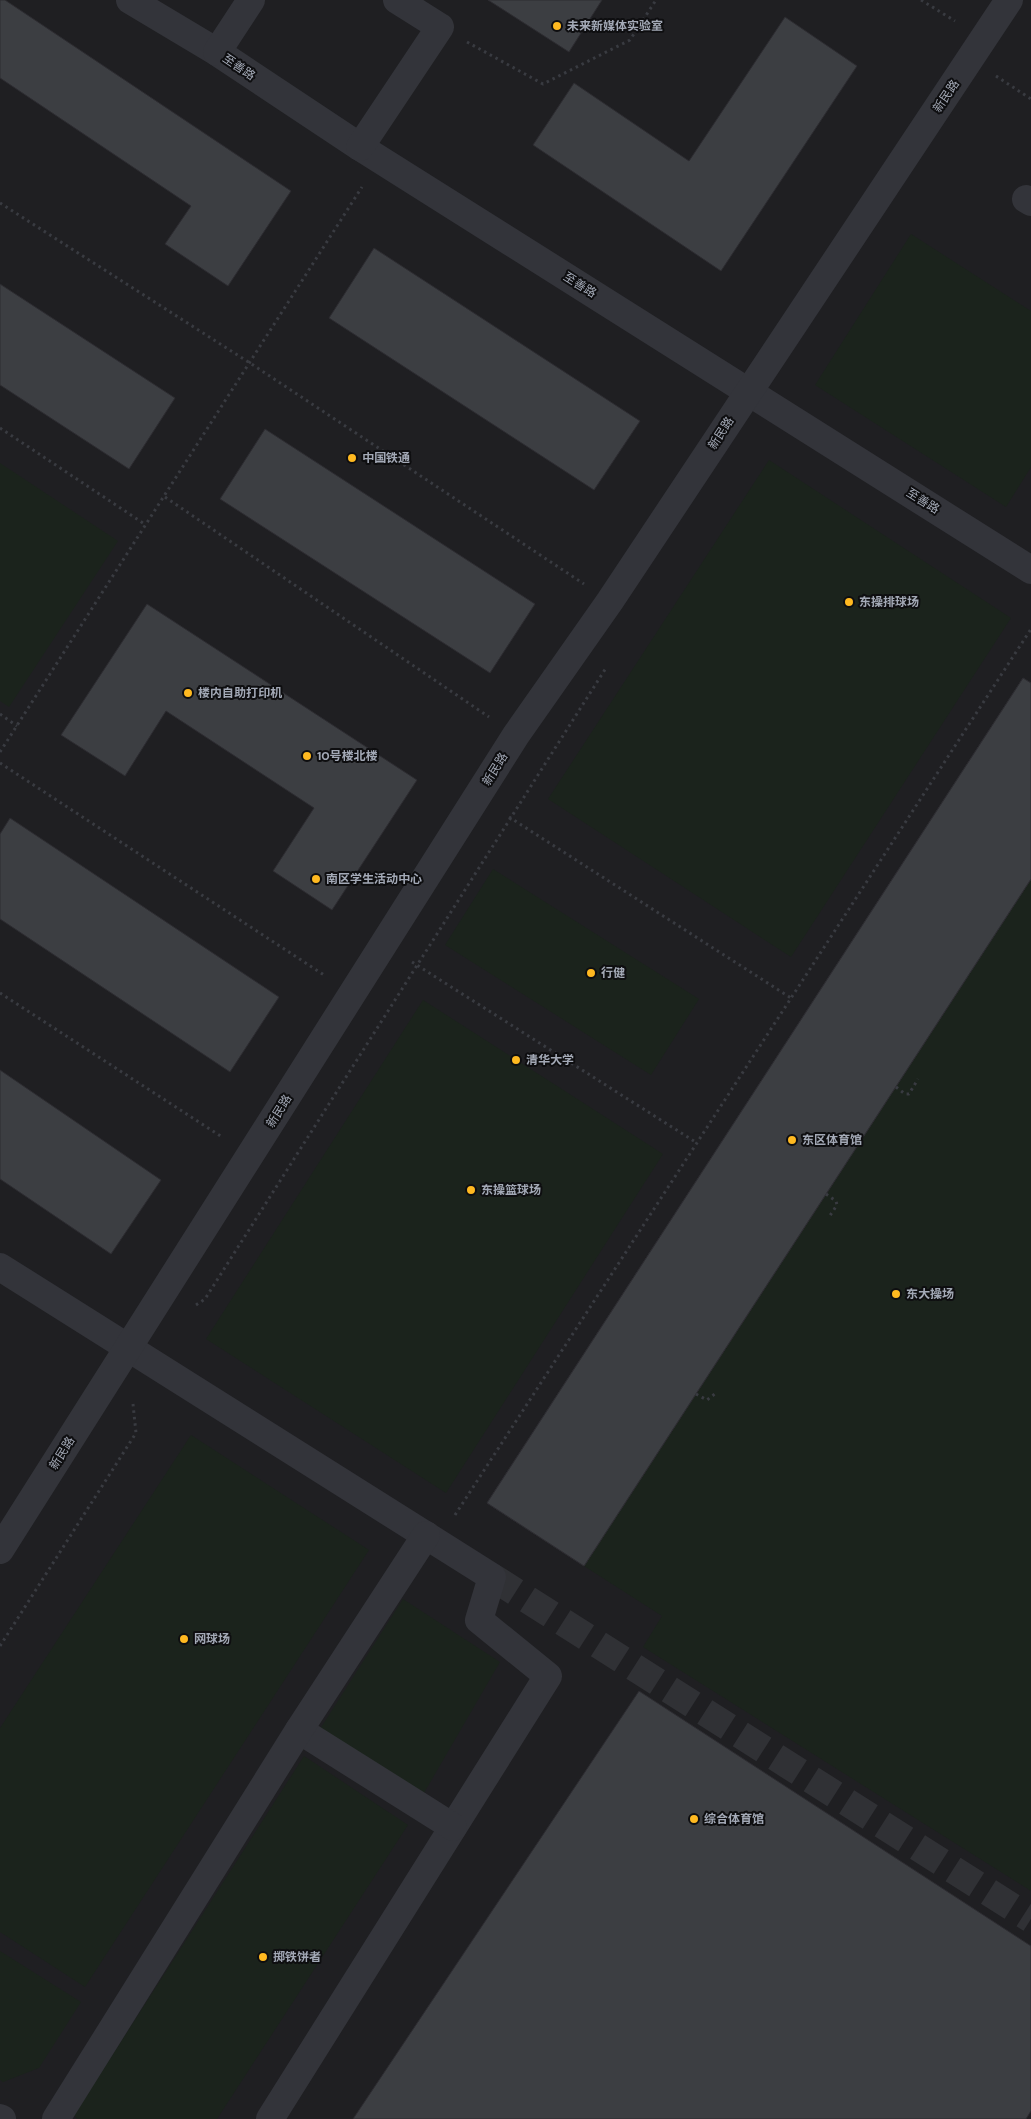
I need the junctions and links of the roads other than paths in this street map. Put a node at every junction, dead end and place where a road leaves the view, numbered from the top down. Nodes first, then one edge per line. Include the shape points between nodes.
1 (130, 0) edge
2 (251, 0) edge
3 (397, 0) edge
4 (1009, 0) edge
5 (217, 52) junction
6 (370, 153) junction
7 (748, 391) junction
8 (1031, 570) edge
9 (0, 1267) edge
10 (128, 1348) junction
11 (426, 1535) junction
12 (0, 1550) edge
13 (299, 1730) junction
14 (453, 1827) junction
15 (56, 2119) edge
16 (270, 2119) edge

1 - 5 street, 至善路
2 - 5 street
3 - 6 street via 440,27
4 - 7 street, 新民路
5 - 6 street, 至善路
6 - 7 street, 至善路
7 - 8 street, 至善路
7 - 10 street, 新民路 via 610,601 516,735
9 - 10 street
10 - 11 street
10 - 12 street, 新民路
11 - 13 street
11 - 14 street via 492,1578 479,1620 548,1676
13 - 14 street
13 - 15 street
14 - 16 street

